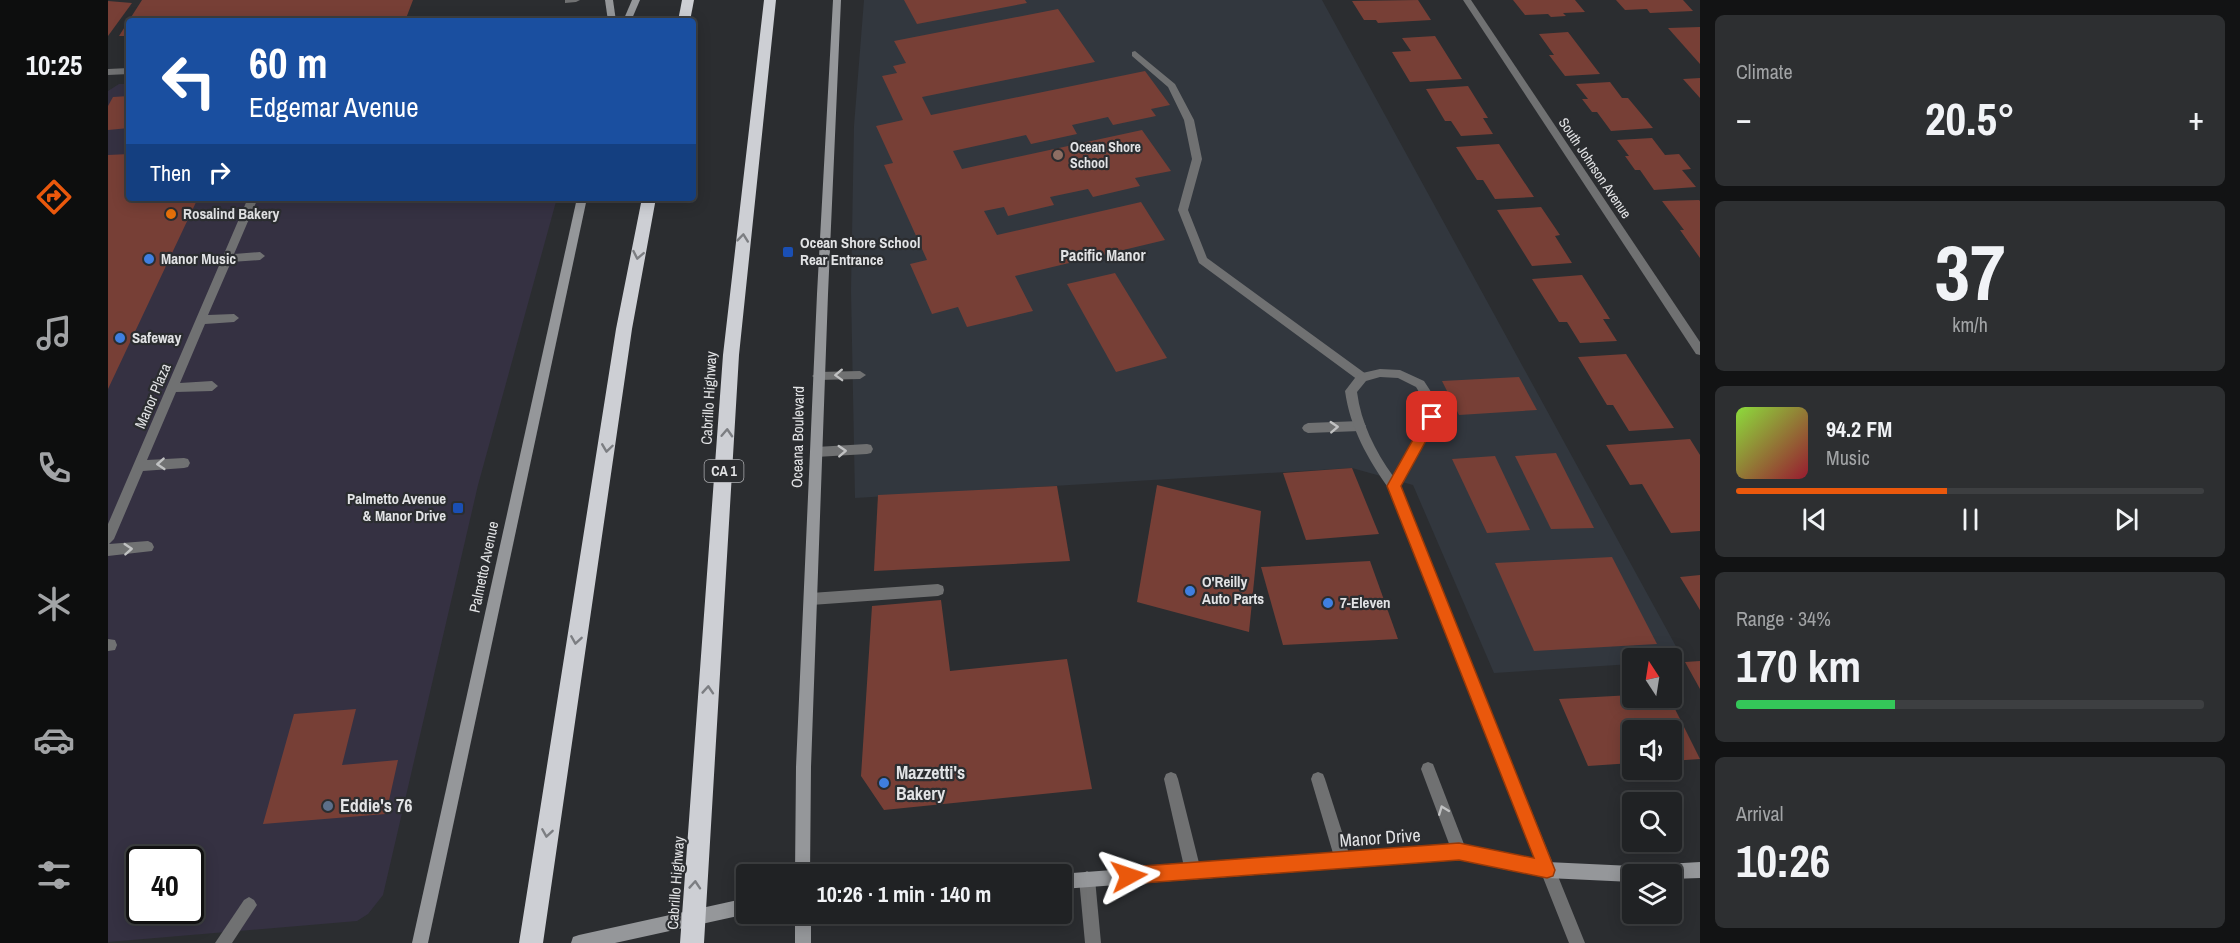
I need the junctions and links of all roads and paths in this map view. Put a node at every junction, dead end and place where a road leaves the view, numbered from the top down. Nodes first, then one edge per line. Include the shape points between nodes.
1 (609, 0) edge
2 (636, 0) edge
3 (688, 0) edge
4 (770, 0) edge
5 (837, 0) edge
6 (1467, 0) edge
7 (612, 18) edge
8 (628, 18) edge
9 (685, 18) edge
10 (1135, 54) dead end
11 (126, 71) edge
12 (108, 72) edge
13 (252, 201) edge
14 (581, 201) edge
15 (648, 201) edge
16 (260, 256) dead end
17 (227, 258) junction
18 (234, 318) dead end
19 (201, 321) junction
20 (1700, 351) edge
21 (860, 375) dead end
22 (818, 376) junction
23 (1362, 377) junction
24 (212, 386) dead end
25 (172, 388) junction
26 (1360, 426) junction
27 (1308, 428) dead end
28 (867, 449) dead end
29 (816, 452) junction
30 (184, 463) dead end
31 (139, 466) junction
32 (1394, 486) junction
33 (108, 539) edge
34 (148, 547) dead end
35 (108, 550) edge
36 (938, 590) dead end
37 (812, 599) junction
38 (1428, 769) dead end
39 (1318, 778) dead end
40 (1172, 779) dead end
41 (1459, 852) junction
42 (1343, 860) junction
43 (802, 864) edge
44 (1547, 870) junction
45 (1700, 870) edge
46 (1193, 871) junction
47 (1087, 879) junction
48 (1072, 880) edge
49 (249, 905) dead end
50 (736, 908) edge
51 (802, 924) edge
52 (223, 943) edge
53 (420, 943) edge
54 (531, 943) edge
55 (579, 943) edge
56 (692, 943) edge
57 (803, 943) edge
58 (1093, 943) edge
59 (1577, 943) edge

1 - 7 street
2 - 8 street
3 - 9 highway
56 -> 4 highway, Cabrillo Highway / CA 1 via 731,355
5 - 22 street, Oceana Boulevard
6 - 20 street, South Johnson Avenue
10 - 23 street via 1172,86 1189,120 1197,159 1183,210 1203,260
11 - 12 street
13 - 17 street, Manor Plaza
14 - 53 street, Palmetto Avenue
15 -> 54 highway via 624,329
16 - 17 street
17 - 19 street, Manor Plaza
18 - 19 street
19 - 25 street, Manor Plaza
21 -> 22 street
22 - 29 street, Oceana Boulevard
23 - 26 street via 1351,391 1352,407
23 - 32 street via 1400,374 1420,384 1431,401 1432,417
24 - 25 street
25 - 31 street, Manor Plaza
27 -> 26 street
26 - 32 street via 1378,465
29 -> 28 street
29 - 37 street, Oceana Boulevard
30 -> 31 street
31 - 33 street, Manor Plaza
32 - 44 street
35 -> 34 street
36 - 37 street
37 - 43 street, Oceana Boulevard via 801,807
41 -> 38 street
39 - 42 street
40 - 46 street
41 - 42 street, Manor Drive
41 - 44 street, Manor Drive
42 - 46 street, Manor Drive
44 - 45 street, Manor Drive via 1632,874
44 - 59 street
46 - 47 street, Manor Drive
47 - 48 street, Manor Drive
47 - 58 street
49 - 52 street
50 - 55 street
51 - 57 street

